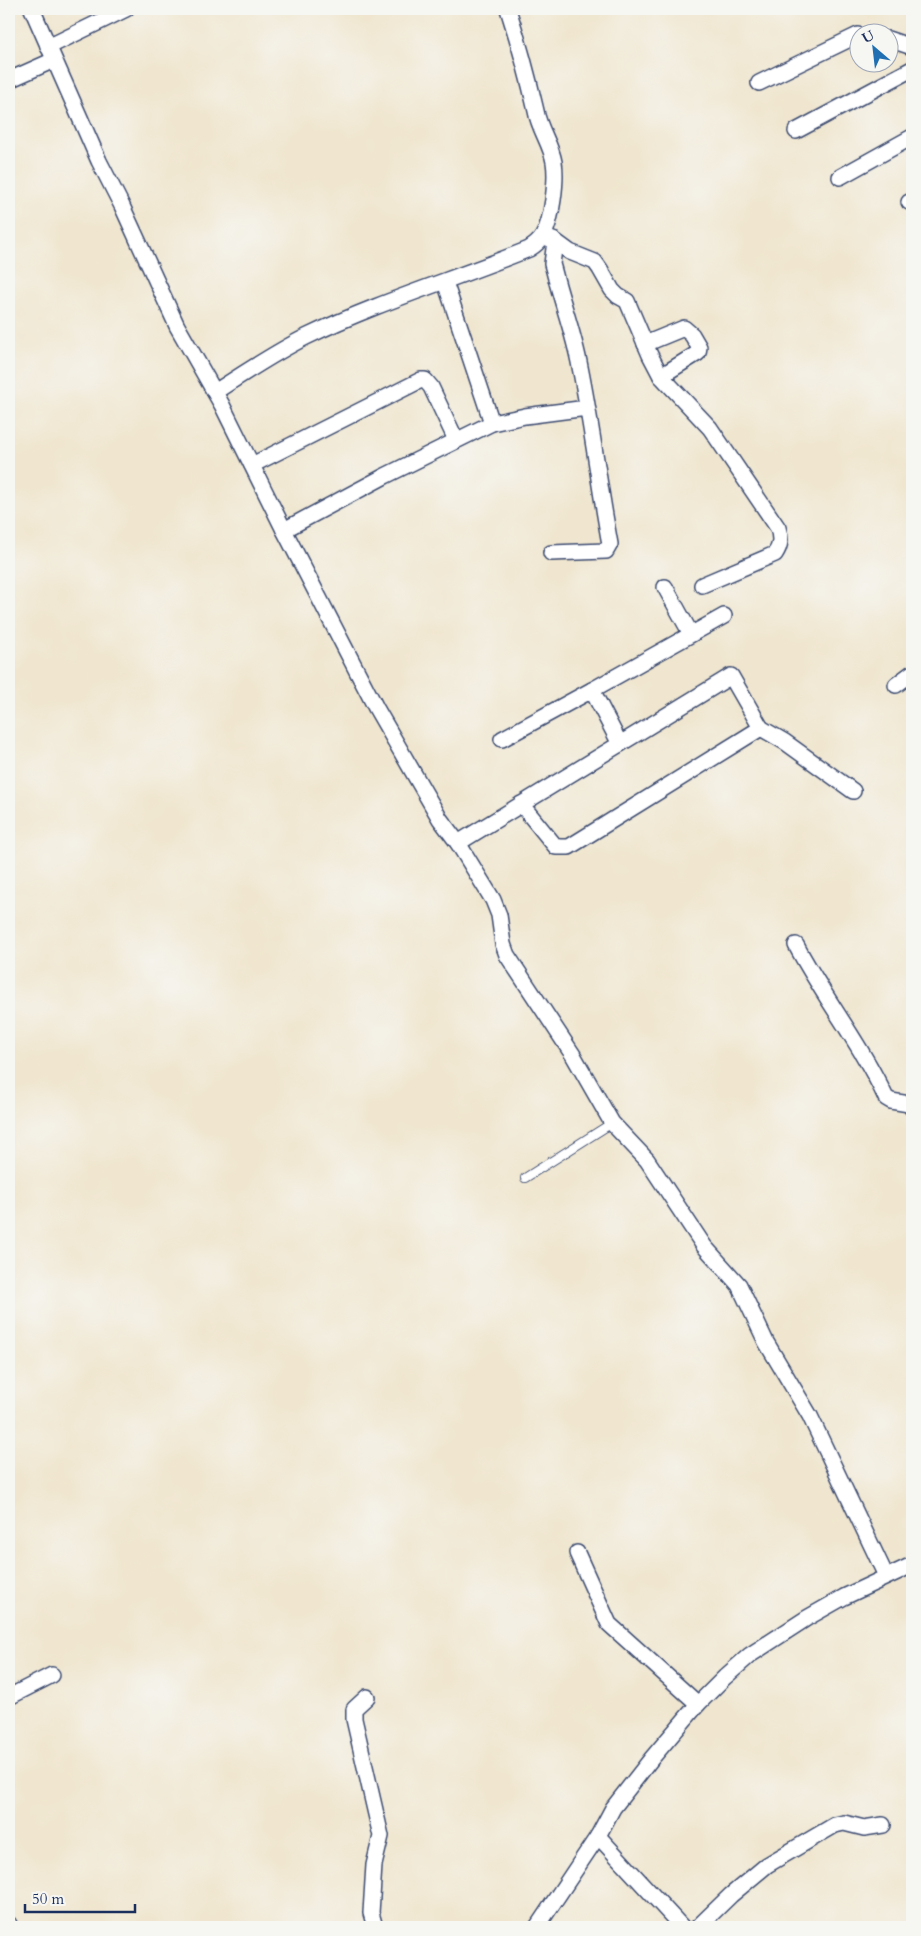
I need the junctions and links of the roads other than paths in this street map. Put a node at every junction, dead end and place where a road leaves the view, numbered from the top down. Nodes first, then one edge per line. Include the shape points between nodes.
1 (32, 9) edge
2 (126, 9) edge
3 (508, 9) edge
4 (848, 40) edge
5 (898, 42) edge
6 (912, 47) edge
7 (51, 53) junction
8 (912, 69) edge
9 (9, 80) edge
10 (759, 83) dead end
11 (796, 131) dead end
12 (912, 137) edge
13 (840, 177) dead end
14 (549, 238) junction
15 (445, 282) junction
16 (646, 344) junction
17 (661, 376) junction
18 (215, 392) junction
19 (587, 408) junction
20 (492, 423) junction
21 (456, 440) junction
22 (252, 465) junction
23 (284, 530) junction
24 (552, 553) dead end
25 (702, 585) dead end
26 (665, 587) dead end
27 (724, 616) dead end
28 (691, 634) junction
29 (912, 673) edge
30 (896, 685) dead end
31 (592, 690) junction
32 (761, 728) junction
33 (502, 739) dead end
34 (620, 744) junction
35 (853, 791) dead end
36 (522, 804) junction
37 (458, 844) junction
38 (796, 945) dead end
39 (912, 1108) edge
40 (612, 1123) junction
41 (525, 1178) dead end
42 (577, 1554) dead end
43 (912, 1565) edge
44 (886, 1576) junction
45 (52, 1675) dead end
46 (368, 1696) dead end
47 (9, 1697) edge
48 (698, 1704) junction
49 (883, 1825) dead end
50 (598, 1836) junction
51 (376, 1927) edge
52 (537, 1927) edge
53 (682, 1927) edge
54 (698, 1927) edge

1 - 7 street
2 - 7 street
3 - 14 street via 536,112 554,160
4 - 10 street
5 - 6 street
7 - 9 street
7 - 18 street via 168,307
8 - 11 street
12 - 13 street
14 - 15 street
14 - 16 street via 570,252 595,262 612,290 630,305
14 - 19 street via 552,264 574,337
15 - 18 street via 305,338
15 - 20 street
16 - 17 street
16 - 17 street via 684,328 699,347 698,353
17 - 25 street via 710,428 766,509 781,538 775,554
18 - 22 street
19 - 20 street
19 - 24 street via 610,544 606,551
20 - 21 street
21 - 22 street via 431,387 421,380
21 - 23 street
22 - 23 street
23 - 37 street via 376,708 432,806
26 - 28 street
27 - 28 street
28 - 31 street
29 - 30 street
31 - 33 street
31 - 34 street
32 - 34 street via 731,676
32 - 35 street
32 - 36 street via 569,847 556,848
34 - 36 street
36 - 37 street
37 - 40 street via 497,908 507,955 573,1055
38 - 39 street via 834,1012 858,1044 886,1098 909,1104
40 - 41 lane
40 - 44 street via 647,1160 697,1237 739,1285 766,1342 810,1416
42 - 48 street via 609,1624
43 - 44 street
44 - 48 street via 777,1636 750,1655
45 - 47 street
46 - 51 street via 354,1709 354,1719 381,1836 374,1864 371,1913
48 - 50 street via 613,1808
49 - 54 street via 864,1828 844,1823 835,1825 766,1865
50 - 52 street
50 - 53 street

